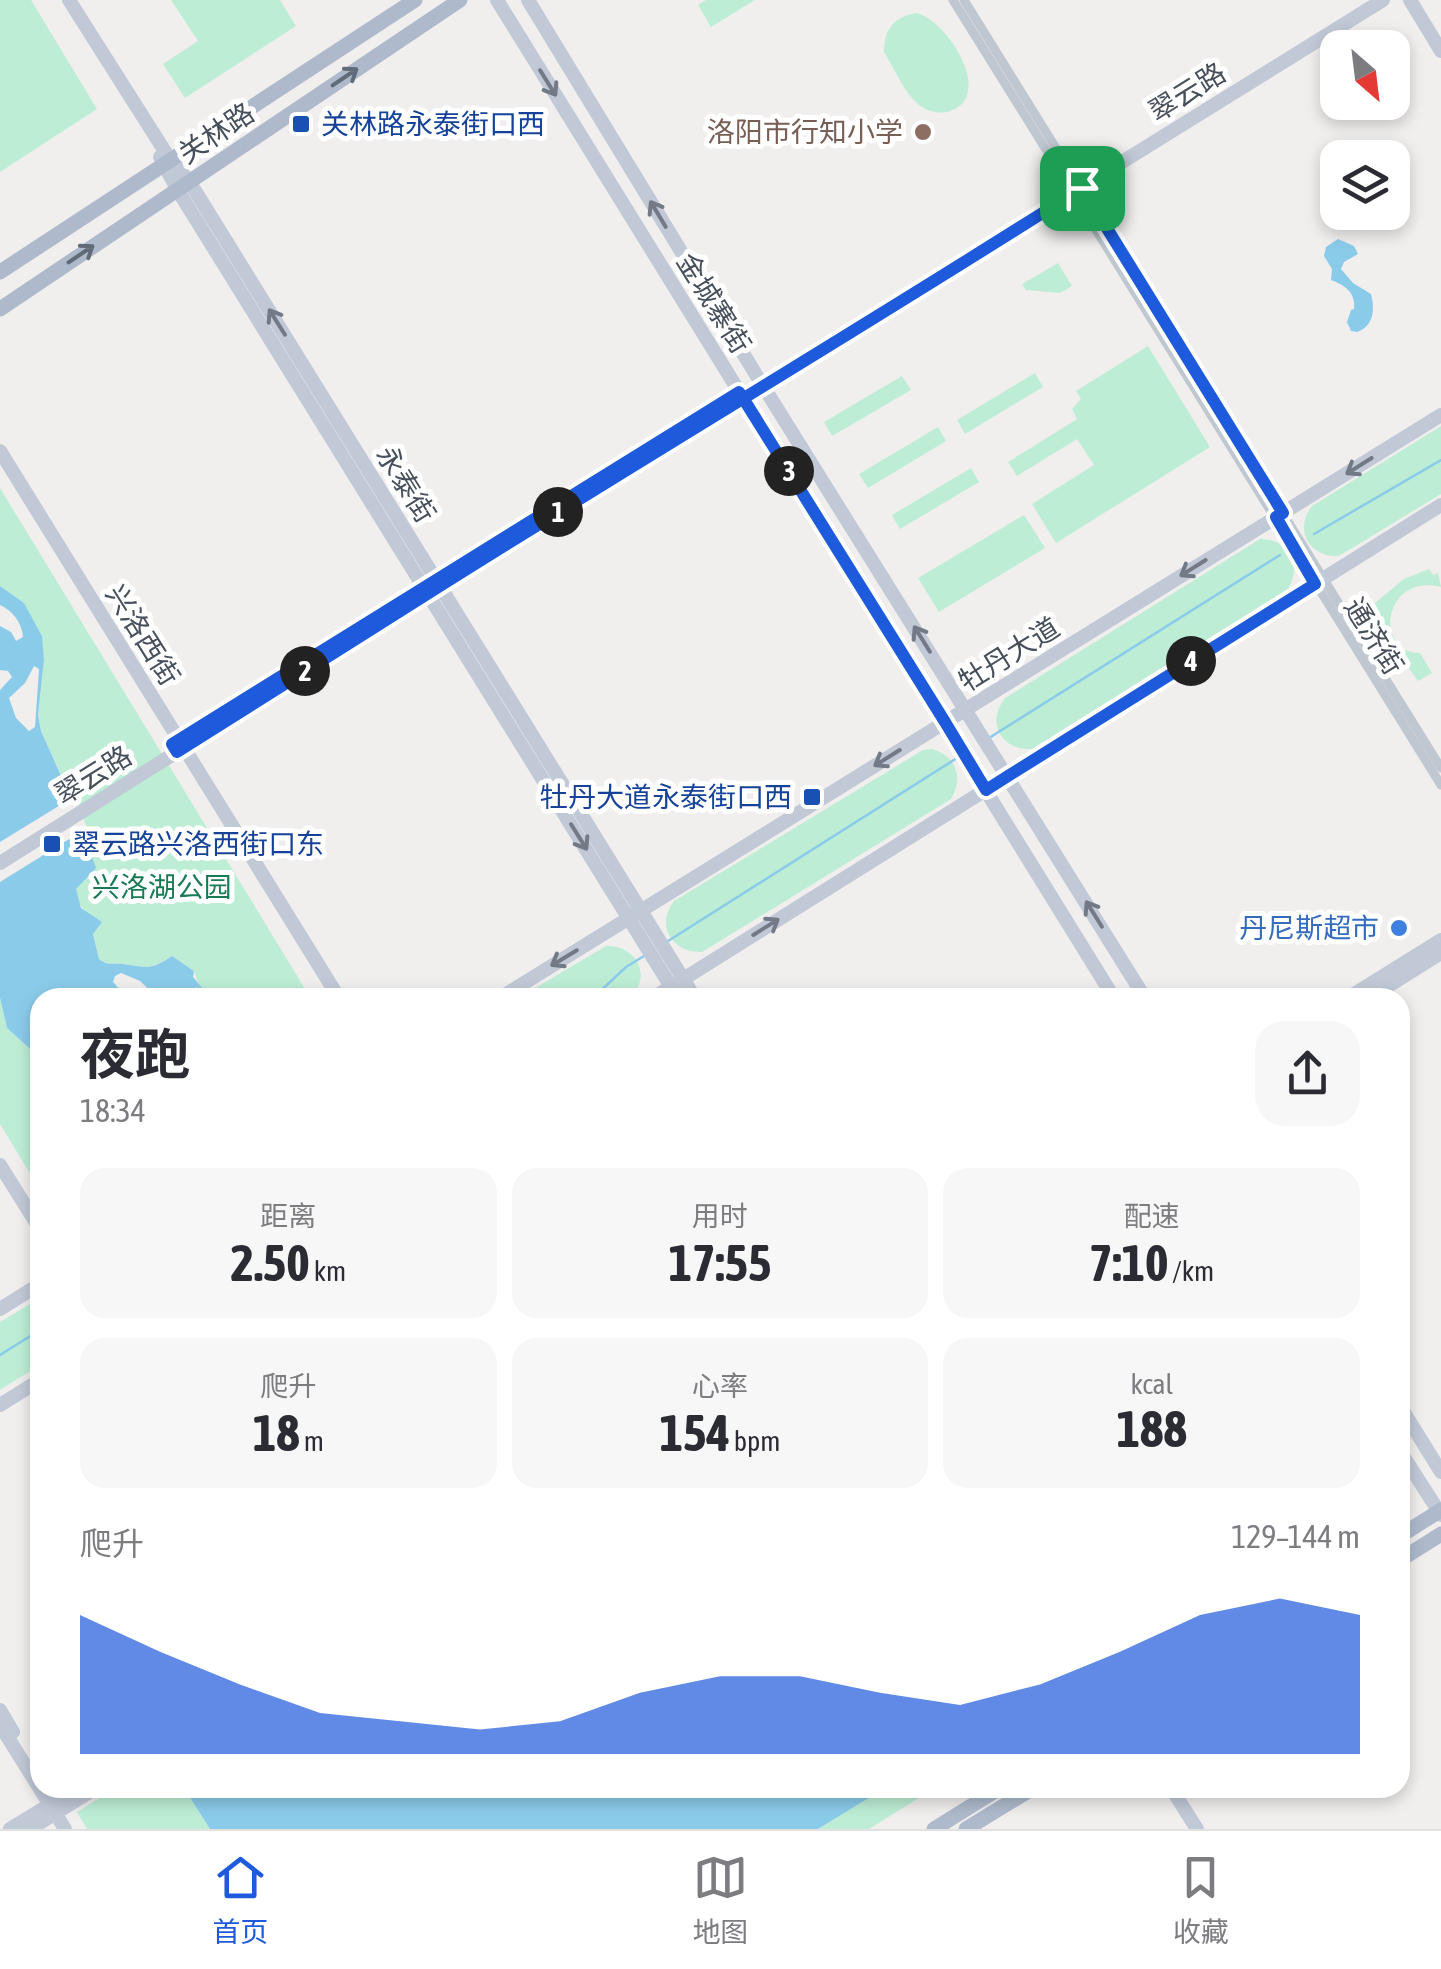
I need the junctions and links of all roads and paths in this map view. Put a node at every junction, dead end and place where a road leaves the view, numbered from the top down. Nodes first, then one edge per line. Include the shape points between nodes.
1 (61, 0) edge
2 (70, 0) edge
3 (415, 0) edge
4 (460, 0) edge
5 (497, 0) edge
6 (528, 0) edge
7 (953, 0) edge
8 (964, 0) edge
9 (1366, 0) edge
10 (1383, 0) edge
11 (1410, 0) edge
12 (1420, 0) edge
13 (1441, 36) edge
14 (1441, 51) edge
15 (168, 163) junction
16 (183, 185) junction
17 (1076, 187) junction
18 (0, 272) edge
19 (0, 309) edge
20 (761, 383) junction
21 (741, 395) junction
22 (1441, 415) edge
23 (0, 451) edge
24 (0, 464) edge
25 (1441, 505) edge
26 (1280, 515) junction
27 (1319, 581) junction
28 (432, 587) junction
29 (971, 715) junction
30 (949, 728) junction
31 (178, 746) junction
32 (1441, 768) edge
33 (1008, 776) junction
34 (1441, 785) edge
35 (986, 790) junction
36 (85, 805) junction
37 (0, 854) edge
38 (0, 863) edge
39 (635, 915) junction
40 (1441, 940) edge
41 (1441, 953) edge
42 (325, 988) edge
43 (333, 988) edge
44 (516, 988) edge
45 (677, 988) edge
46 (1108, 988) edge
47 (1139, 988) edge
48 (1364, 988) edge
49 (1385, 988) edge
50 (0, 1152) edge
51 (0, 1165) edge
52 (30, 1200) edge
53 (30, 1214) edge
54 (30, 1290) edge
55 (0, 1309) edge
56 (30, 1386) edge
57 (0, 1405) edge
58 (1410, 1422) edge
59 (1410, 1466) edge
60 (1441, 1472) edge
61 (1440, 1512) edge
62 (1410, 1530) edge
63 (1441, 1534) edge
64 (1410, 1554) edge
65 (0, 1710) edge
66 (0, 1725) edge
67 (30, 1759) edge
68 (30, 1768) edge
69 (984, 1798) edge
70 (1017, 1798) edge
71 (1177, 1798) edge
72 (1188, 1798) edge
73 (54, 1803) edge
74 (10, 1829) edge
75 (30, 1829) edge
76 (65, 1829) edge
77 (74, 1829) edge
78 (934, 1829) edge
79 (966, 1829) edge
80 (1197, 1829) edge
81 (1208, 1829) edge

1 - 15 main road, 永泰街
2 - 15 main road, 永泰街
3 - 15 main road, 关林路
16 -> 4 main road, 关林路
5 -> 21 main road, 金城寨街
20 -> 6 main road, 金城寨街
7 - 17 street, 通济街
8 - 17 street, 通济街
9 - 17 main road, 翠云路
10 - 17 main road, 翠云路
11 - 14 main road
12 - 13 main road
15 - 16 main road, 永泰街
15 - 18 main road, 关林路
19 -> 16 main road, 关林路
16 - 28 main road, 永泰街
17 - 20 main road, 翠云路
17 - 26 street, 通济街
20 - 21 main road, 翠云路
29 -> 20 main road, 金城寨街
21 - 28 main road, 翠云路
21 - 30 main road, 金城寨街
22 -> 26 main road, 牡丹大道
23 - 31 main road, 兴洛西街
24 - 31 main road, 兴洛西街
25 - 27 main road
26 - 27 street, 通济街
26 -> 29 main road, 牡丹大道
27 - 32 street, 通济街
27 - 33 main road
27 - 34 street, 通济街
28 - 31 main road, 翠云路
28 - 39 main road, 永泰街
29 - 30 main road, 牡丹大道
29 - 33 main road, 金城寨街
30 - 35 main road, 金城寨街
30 -> 39 main road, 牡丹大道
31 - 36 main road, 翠云路
31 - 42 main road, 兴洛西街
31 - 43 main road, 兴洛西街
33 - 35 main road
47 -> 33 main road
45 -> 35 main road
35 - 46 main road
36 - 37 main road, 翠云路
36 - 38 main road, 翠云路
39 -> 44 main road, 牡丹大道
39 - 45 main road, 永泰街
40 - 48 main road
41 - 49 main road
50 - 52 main road
51 - 53 main road
54 - 55 main road
56 - 57 main road
58 - 60 main road
59 - 61 main road
61 - 62 main road
63 - 64 main road
65 - 67 main road
66 - 68 main road
69 - 78 main road
70 - 79 main road
71 - 80 main road
72 - 81 main road
73 - 74 main road
73 - 75 main road
73 - 76 main road
73 - 77 main road

